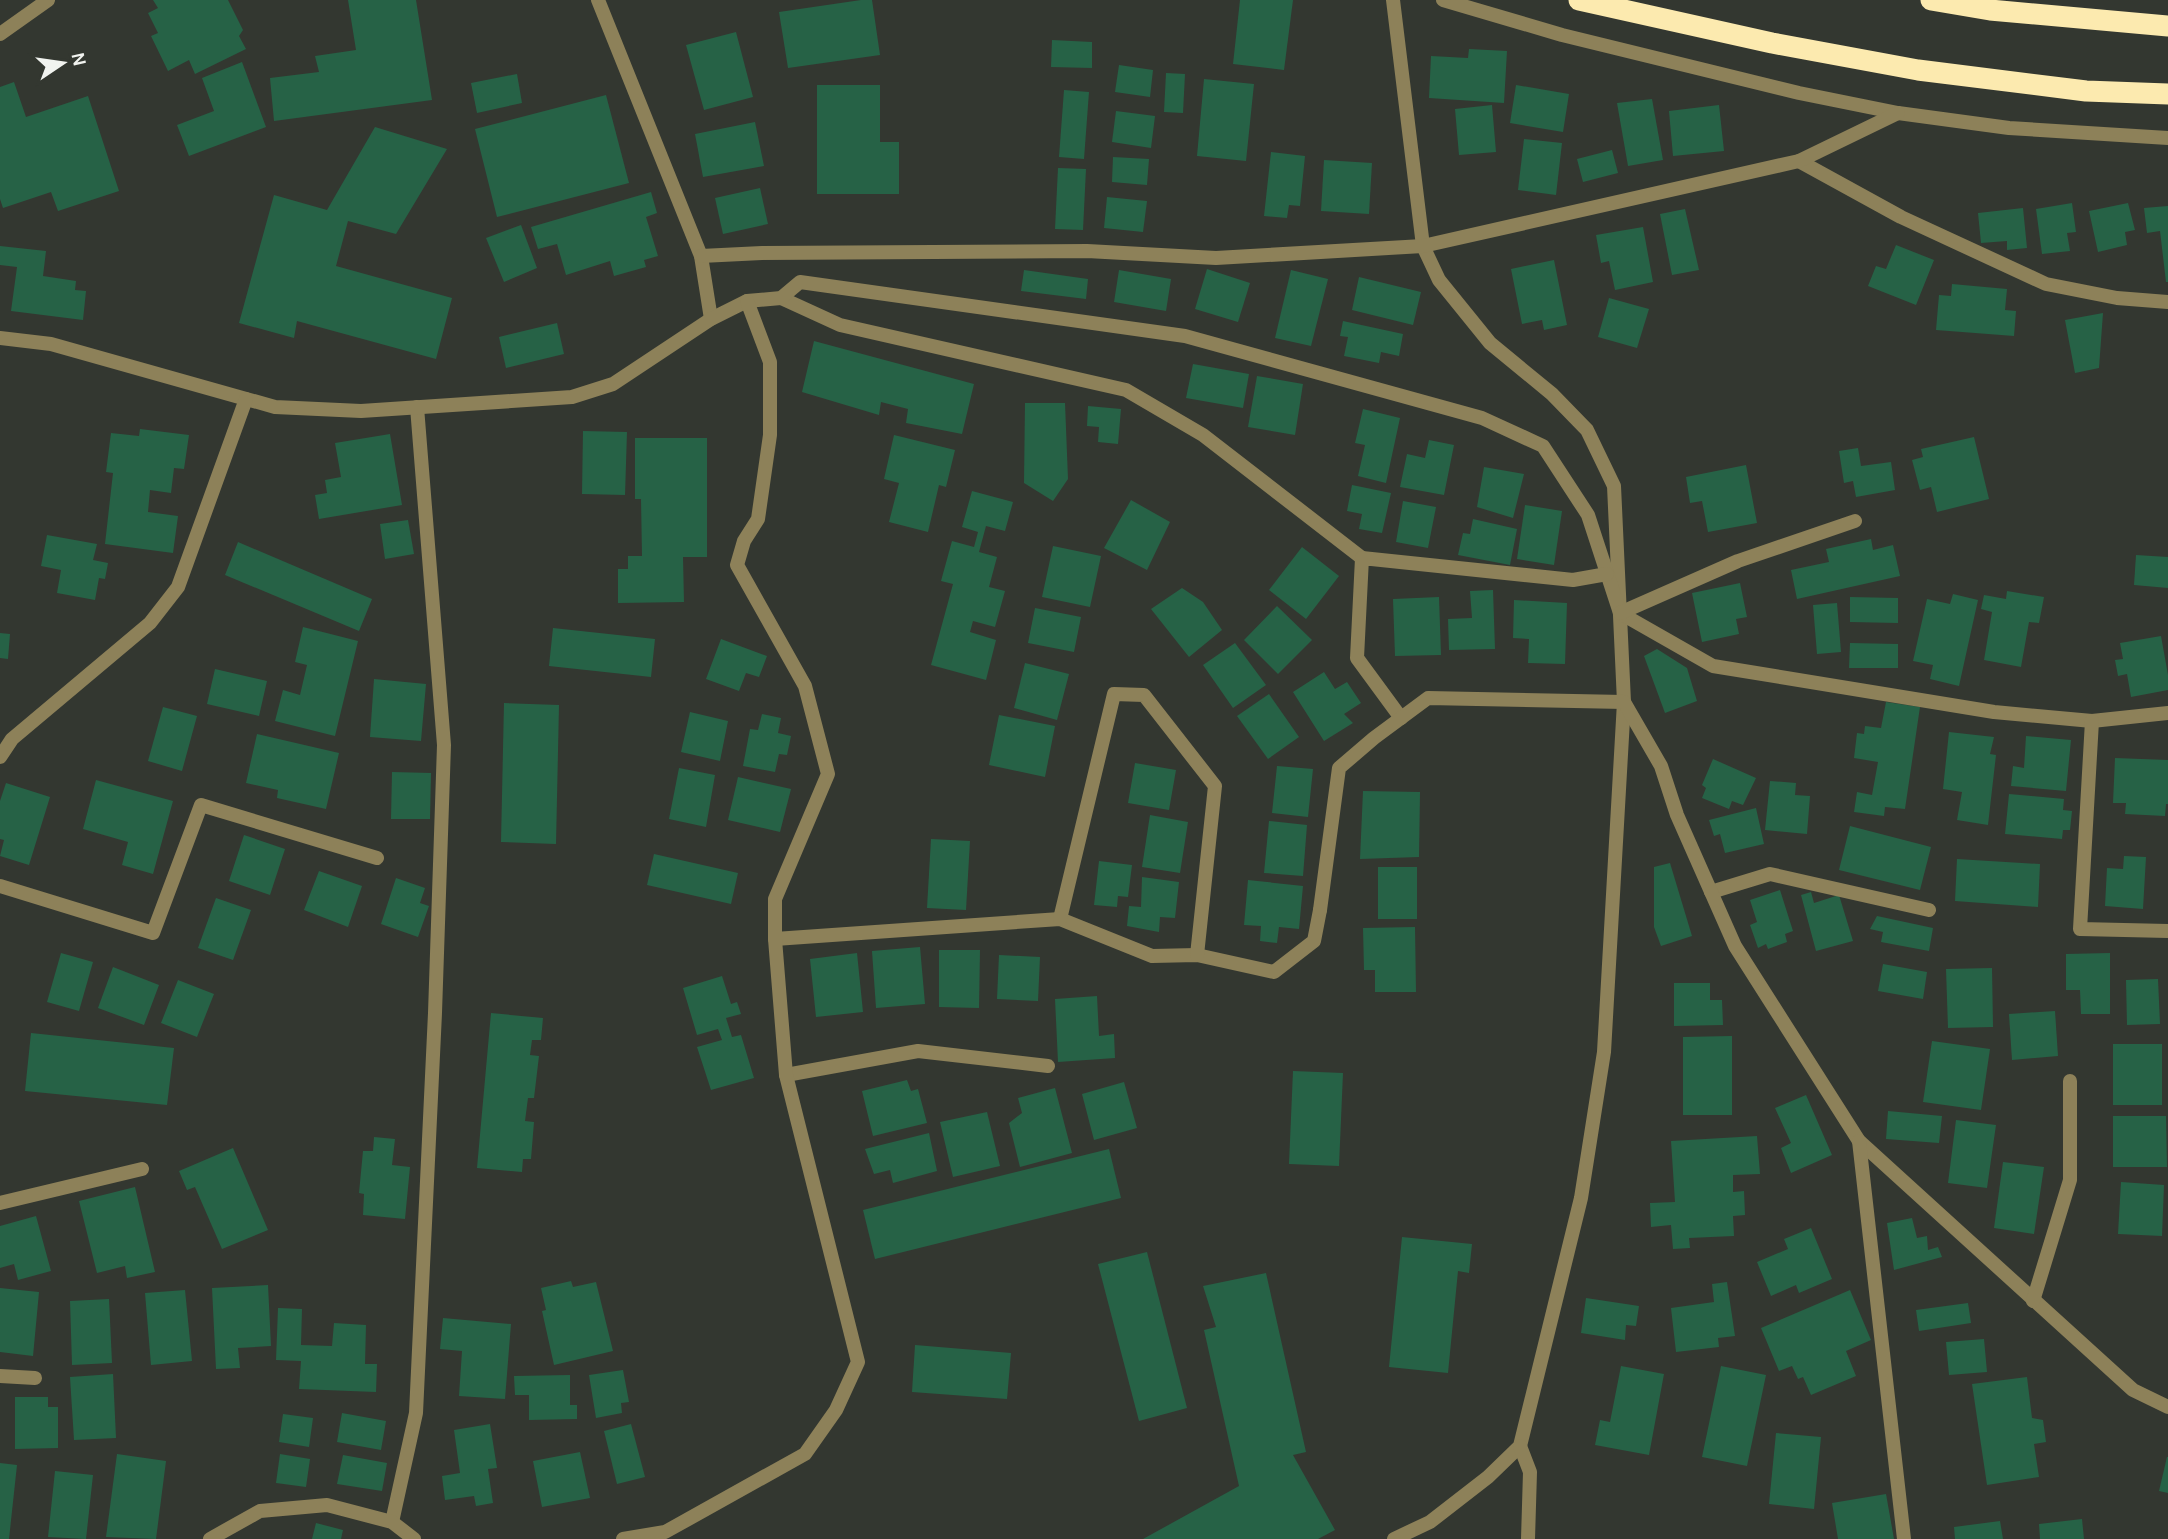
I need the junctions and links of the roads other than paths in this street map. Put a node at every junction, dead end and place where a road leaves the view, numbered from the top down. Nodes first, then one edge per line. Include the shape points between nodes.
1 (48, 0) edge
2 (598, 0) edge
3 (1393, 0) edge
4 (1443, 0) edge
5 (1579, 0) edge
6 (1931, 0) edge
7 (2168, 26) edge
8 (0, 34) edge
9 (2168, 93) edge
10 (1898, 113) junction
11 (2168, 138) edge
12 (1799, 161) junction
13 (1423, 246) junction
14 (701, 256) junction
15 (781, 298) junction
16 (747, 301) junction
17 (2168, 302) edge
18 (711, 319) junction
19 (0, 338) edge
20 (246, 399) junction
21 (417, 407) junction
22 (1855, 521) dead end
23 (1362, 558) junction
24 (1607, 573) junction
25 (1620, 613) junction
26 (1624, 702) junction
27 (2168, 713) edge
28 (1401, 718) junction
29 (2092, 721) junction
30 (0, 757) edge
31 (377, 858) dead end
32 (0, 886) edge
33 (1711, 892) junction
34 (1929, 909) dead end
35 (1060, 919) junction
36 (2168, 931) edge
37 (775, 939) junction
38 (1197, 955) junction
39 (1048, 1066) dead end
40 (786, 1075) junction
41 (2070, 1082) dead end
42 (1859, 1141) junction
43 (142, 1169) dead end
44 (0, 1203) edge
45 (2033, 1301) junction
46 (0, 1376) edge
47 (35, 1378) dead end
48 (2168, 1407) edge
49 (1520, 1446) junction
50 (392, 1522) junction
51 (646, 1537) edge
52 (210, 1539) edge
53 (414, 1539) edge
54 (623, 1539) edge
55 (1394, 1539) edge
56 (1528, 1539) edge
57 (1904, 1539) edge

1 - 8 street
2 - 14 street
3 - 13 street
4 - 10 street via 1562,35
5 - 9 highway via 1918,70 2086,91
6 - 7 highway via 1990,10
10 - 11 street via 2009,128
10 - 12 street
12 - 13 street
12 - 17 street via 1901,217 2046,284
13 - 14 street via 1216,258 1087,251
13 - 25 street via 1439,280 1490,343 1587,430 1614,486
14 - 18 street
15 - 16 street
15 - 23 street via 840,325 1126,390 1203,435
15 - 24 street via 800,282 1185,336 1482,418 1543,446 1588,514
16 - 18 street
16 - 37 street via 770,362 770,435 758,519 744,541 737,565 805,686 828,774 775,899
18 - 21 street via 613,384 572,397
19 - 20 street via 51,344
20 - 21 street via 275,407 361,411
20 - 30 street via 178,587 149,623 12,740
21 - 50 street via 444,745 416,1413
22 - 25 street via 1738,561
23 - 24 street via 1573,580
23 - 28 street via 1357,658
24 - 25 street
25 - 26 street
25 - 29 street via 1713,666 1994,712
26 - 28 street via 1427,698
26 - 33 street via 1661,766 1677,816
26 - 49 street via 1604,1052 1581,1198
27 - 29 street
28 - 38 street via 1339,768 1314,941 1274,972
29 - 36 street via 2080,929
31 - 32 street via 201,805 153,933
33 - 34 street via 1770,874
33 - 42 street via 1735,946
35 - 37 street
35 - 38 street via 1152,956
35 - 38 street via 1114,694 1144,695 1215,786
37 - 40 street
39 - 40 street via 918,1051
40 - 51 street via 858,1363 836,1410 805,1454 665,1532
41 - 45 street via 2070,1180
42 - 45 street
42 - 57 street
43 - 44 street
45 - 48 street via 2133,1390
46 - 47 street
49 - 55 street via 1430,1522
49 - 56 street via 1530,1472
50 - 52 street via 327,1504 260,1511
50 - 53 street
51 - 54 street

